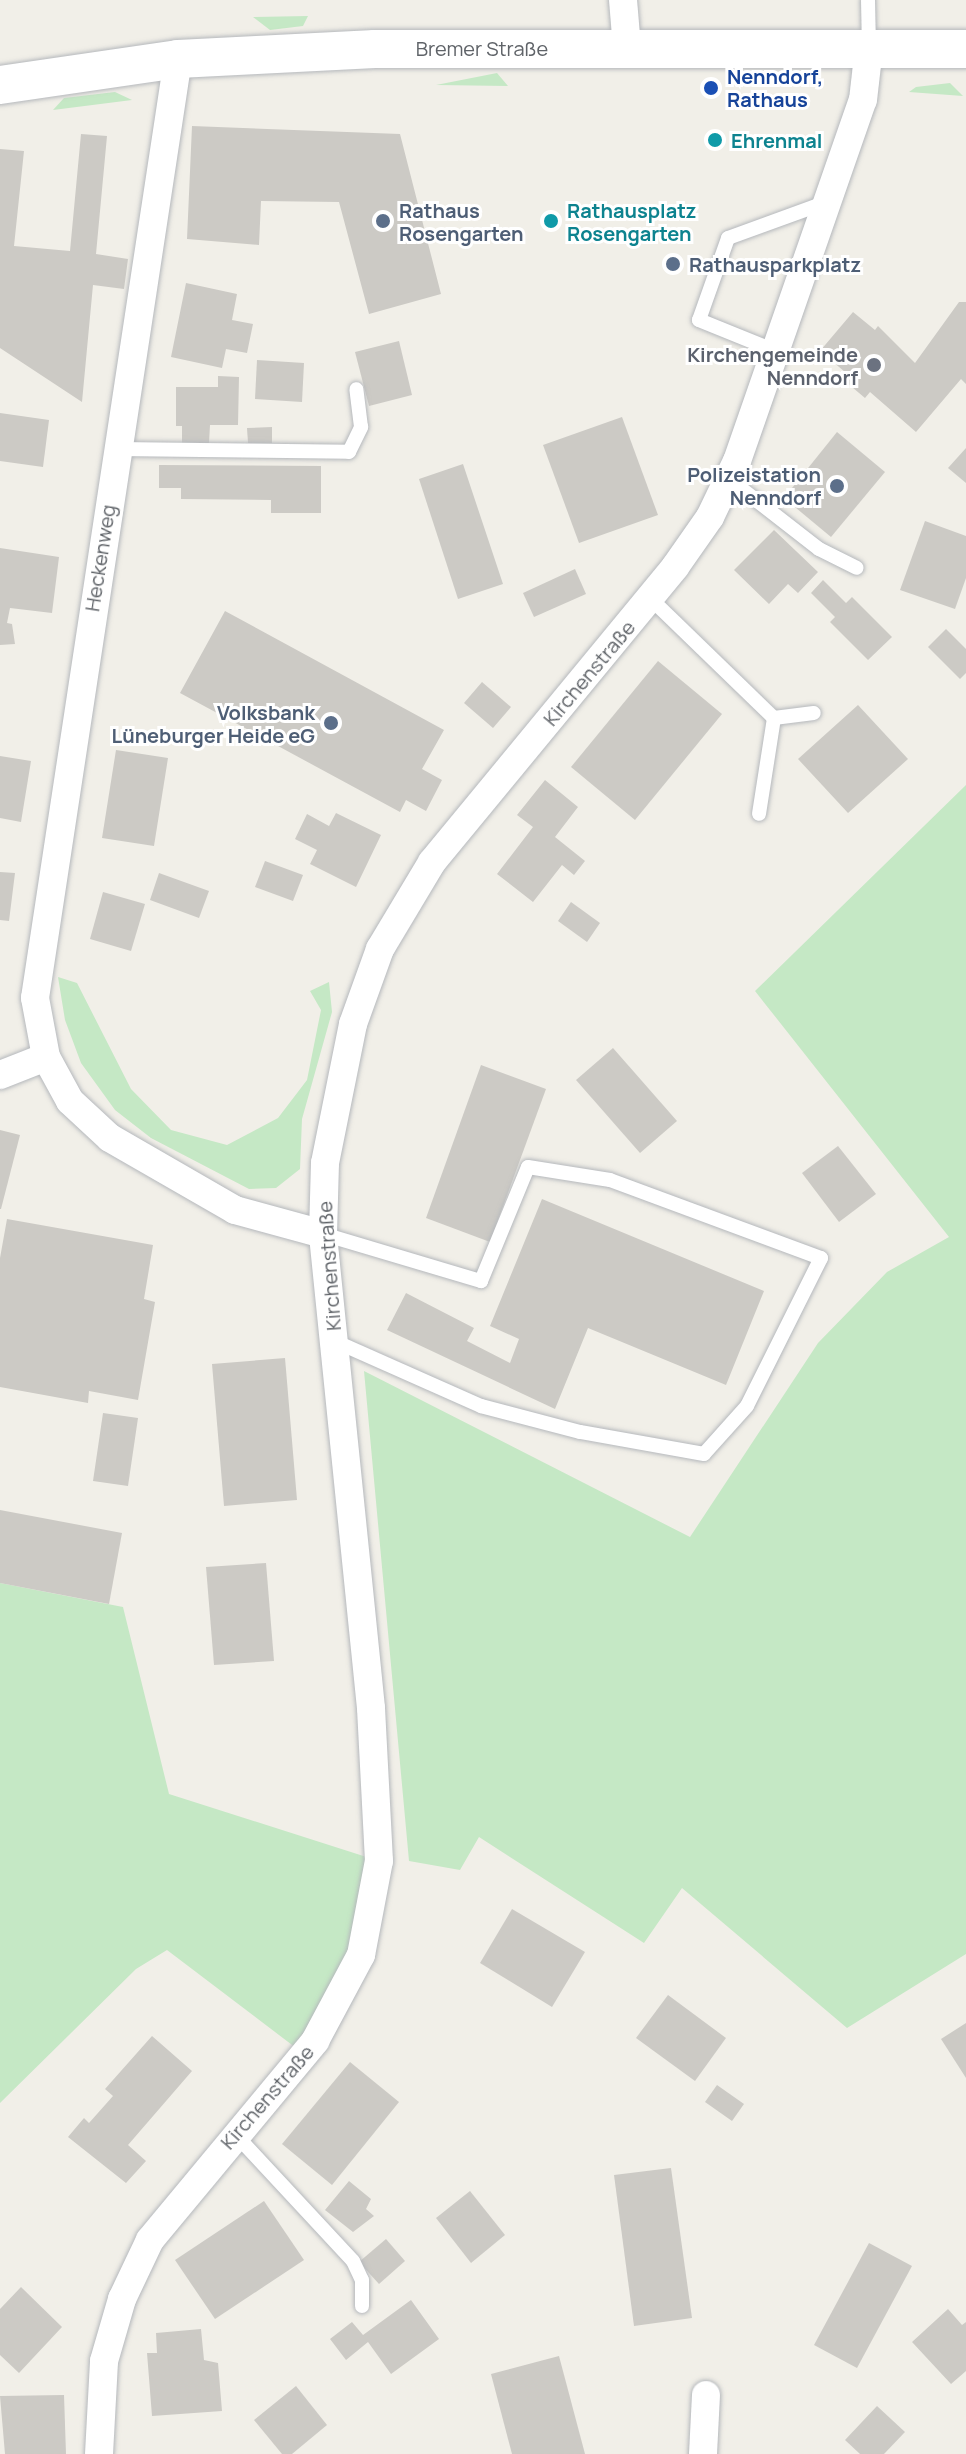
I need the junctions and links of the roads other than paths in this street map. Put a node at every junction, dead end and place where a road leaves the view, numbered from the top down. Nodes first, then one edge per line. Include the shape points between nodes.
1 (623, 0) edge
2 (868, 0) edge
3 (869, 47) junction
4 (627, 48) junction
5 (966, 49) edge
6 (178, 59) junction
7 (0, 85) edge
8 (824, 203) junction
9 (773, 350) junction
10 (356, 389) dead end
11 (117, 449) junction
12 (729, 479) junction
13 (857, 568) dead end
14 (650, 598) junction
15 (814, 713) dead end
16 (774, 718) junction
17 (759, 814) dead end
18 (46, 1057) junction
19 (0, 1075) edge
20 (323, 1234) junction
21 (334, 1341) junction
22 (235, 2134) junction
23 (362, 2306) dead end
24 (706, 2395) dead end
25 (99, 2454) edge
26 (703, 2454) edge

1 - 4 street
2 - 3 lane
3 - 4 main road, Bremer Straße
3 - 5 main road, Bremer Straße
3 - 8 street, Kirchenstraße via 863,100
4 - 6 main road, Bremer Straße via 375,49
6 - 7 main road, Bremer Straße
6 - 11 street, Heckenweg
8 - 9 street, Kirchenstraße
8 - 9 lane via 728,238 699,320
9 - 12 street, Kirchenstraße
10 - 11 lane via 361,427 349,452
11 - 18 street, Heckenweg via 39,951 35,998
12 - 13 lane via 819,549
12 - 14 street, Kirchenstraße via 710,517
14 - 16 lane
14 - 20 street, Kirchenstraße via 432,862 380,949 353,1024 334,1107 325,1163
15 - 16 lane
16 - 17 lane
18 - 19 street
18 - 20 street, Heckenweg via 70,1101 110,1138 235,1210
20 - 21 street, Kirchenstraße
20 - 21 lane via 481,1281 528,1167 610,1180 821,1258 747,1406 704,1454 580,1432 481,1406
21 - 22 street, Kirchenstraße via 371,1708 379,1861 361,1955 315,2041
22 - 23 lane via 353,2261 362,2280
22 - 25 street, Kirchenstraße via 150,2240 122,2299 104,2361
24 - 26 street

